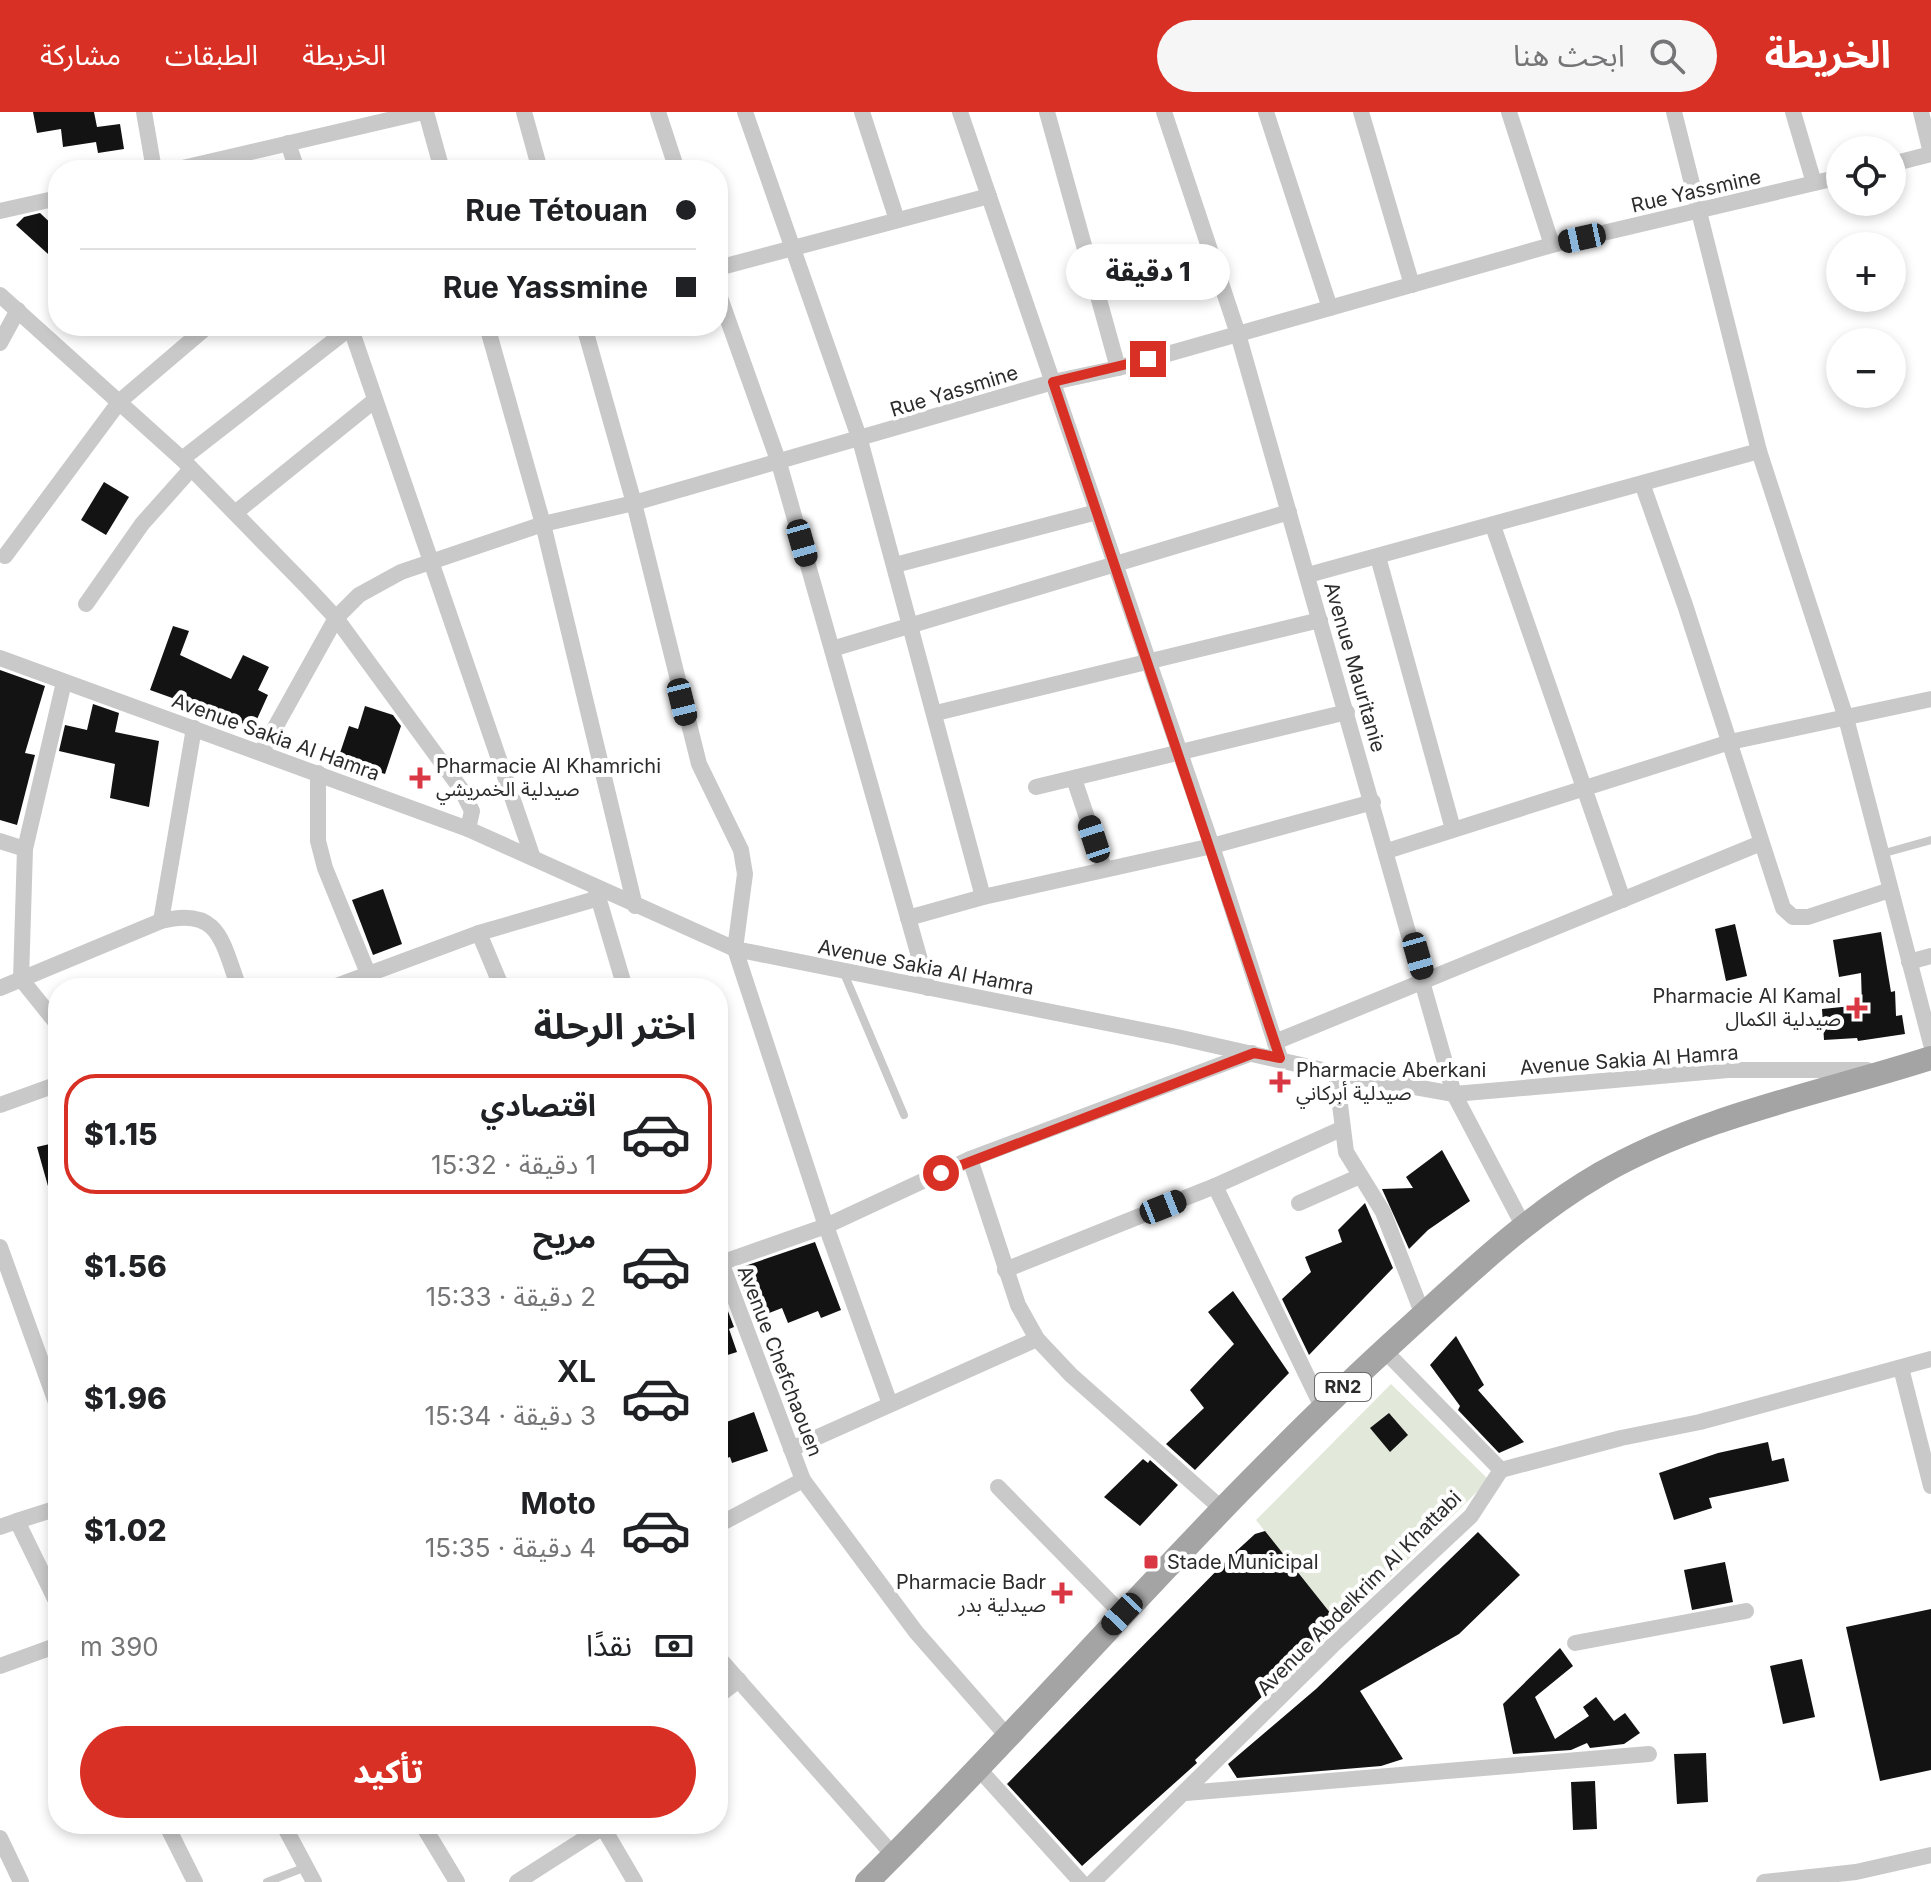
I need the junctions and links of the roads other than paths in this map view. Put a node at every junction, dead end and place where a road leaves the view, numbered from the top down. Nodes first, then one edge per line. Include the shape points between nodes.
1 (144, 112) edge
2 (424, 112) edge
3 (524, 112) edge
4 (658, 112) edge
5 (745, 112) edge
6 (862, 112) edge
7 (960, 112) edge
8 (1047, 112) edge
9 (1164, 112) edge
10 (1266, 112) edge
11 (1361, 112) edge
12 (1509, 112) edge
13 (1674, 112) edge
14 (1793, 112) edge
15 (1921, 112) edge
16 (288, 143) junction
17 (1931, 153) edge
18 (152, 160) edge
19 (216, 160) edge
20 (294, 160) edge
21 (439, 160) edge
22 (537, 160) edge
23 (674, 160) edge
24 (1906, 160) edge
25 (1826, 180) edge
26 (1814, 183) junction
27 (989, 196) junction
28 (48, 200) edge
29 (0, 211) edge
30 (1699, 212) junction
31 (897, 220) junction
32 (1552, 245) junction
33 (792, 247) junction
34 (728, 265) edge
35 (1412, 285) junction
36 (0, 295) edge
37 (1330, 308) junction
38 (18, 310) junction
39 (728, 320) edge
40 (1238, 334) junction
41 (196, 336) edge
42 (339, 336) edge
43 (353, 336) edge
44 (490, 336) edge
45 (587, 336) edge
46 (0, 343) edge
47 (1118, 368) junction
48 (1053, 382) junction
49 (375, 400) junction
50 (120, 401) junction
51 (860, 440) junction
52 (1759, 451) junction
53 (779, 463) junction
54 (186, 464) junction
55 (1643, 486) junction
56 (634, 503) junction
57 (1097, 512) junction
58 (1289, 512) junction
59 (235, 513) junction
60 (543, 524) junction
61 (1493, 526) junction
62 (5, 556) dead end
63 (1378, 557) junction
64 (429, 560) junction
65 (895, 565) junction
66 (1116, 566) junction
67 (1308, 575) junction
68 (86, 604) dead end
69 (336, 618) junction
70 (1320, 620) junction
71 (912, 626) junction
72 (832, 649) junction
73 (0, 658) edge
74 (1147, 661) junction
75 (64, 682) junction
76 (1931, 699) edge
77 (1347, 712) junction
78 (936, 713) junction
79 (1846, 718) junction
80 (194, 728) junction
81 (1730, 742) junction
82 (262, 751) junction
83 (1178, 754) junction
84 (318, 773) junction
85 (1074, 779) junction
86 (1584, 786) junction
87 (1036, 787) dead end
88 (1373, 802) junction
89 (468, 829) junction
90 (1453, 829) junction
91 (1931, 840) edge
92 (0, 841) edge
93 (1761, 843) junction
94 (1212, 846) junction
95 (25, 849) junction
96 (1387, 851) junction
97 (1881, 854) junction
98 (533, 858) junction
99 (1104, 868) junction
100 (1890, 890) junction
101 (597, 892) junction
102 (983, 897) junction
103 (1623, 900) junction
104 (635, 906) junction
105 (908, 918) junction
106 (161, 921) junction
107 (479, 933) junction
108 (735, 949) junction
109 (1931, 956) edge
110 (1909, 962) junction
111 (843, 971) junction
112 (235, 978) edge
113 (371, 978) edge
114 (379, 978) edge
115 (498, 978) edge
116 (622, 978) edge
117 (21, 979) junction
118 (1425, 982) junction
119 (0, 988) edge
120 (928, 988) junction
121 (48, 1013) edge
122 (1931, 1044) edge
123 (1277, 1050) junction
124 (1254, 1053) junction
125 (1931, 1058) edge
126 (1892, 1070) junction
127 (1336, 1073) junction
128 (48, 1088) edge
129 (1454, 1094) junction
130 (0, 1105) edge
131 (904, 1115) dead end
132 (1341, 1129) junction
133 (970, 1159) junction
134 (1358, 1177) junction
135 (1215, 1186) junction
136 (1299, 1203) dead end
137 (1523, 1225) junction
138 (826, 1226) junction
139 (0, 1247) edge
140 (728, 1260) edge
141 (1005, 1270) junction
142 (728, 1284) edge
143 (1423, 1315) junction
144 (1037, 1339) junction
145 (1384, 1350) junction
146 (1931, 1359) edge
147 (1901, 1368) junction
148 (48, 1380) edge
149 (890, 1404) junction
150 (1322, 1407) junction
151 (791, 1449) junction
152 (1501, 1470) junction
153 (803, 1480) junction
154 (1931, 1486) edge
155 (998, 1487) dead end
156 (1222, 1509) junction
157 (48, 1511) edge
158 (728, 1520) edge
159 (17, 1521) junction
160 (0, 1527) edge
161 (48, 1585) edge
162 (1746, 1611) dead end
163 (1122, 1614) junction
164 (1575, 1643) dead end
165 (48, 1649) edge
166 (0, 1666) edge
167 (728, 1668) edge
168 (739, 1680) junction
169 (728, 1688) edge
170 (1008, 1737) junction
171 (1649, 1754) dead end
172 (978, 1768) junction
173 (1186, 1793) junction
174 (171, 1834) edge
175 (288, 1834) edge
176 (428, 1834) edge
177 (590, 1834) edge
178 (607, 1834) edge
179 (0, 1838) edge
180 (1931, 1855) edge
181 (894, 1856) junction
182 (310, 1874) edge
183 (21, 1882) edge
184 (195, 1882) edge
185 (267, 1882) edge
186 (457, 1882) edge
187 (517, 1882) edge
188 (635, 1882) edge
189 (867, 1882) edge
190 (1081, 1882) edge
191 (1093, 1882) edge
192 (1764, 1882) edge

1 - 18 street
2 - 16 street
2 - 21 street
3 - 22 street
4 - 23 street
5 - 33 street
6 - 31 street
7 - 27 street
8 - 47 street
9 - 40 street, Avenue Mauritanie
10 - 37 street
11 - 35 street
12 - 32 street
13 - 30 street
14 - 26 street
15 - 17 street
16 - 19 street
16 - 20 street
17 - 24 street
25 - 26 street, Rue Yassmine
26 - 30 street, Rue Yassmine
27 - 31 street
27 - 48 street
28 - 29 street
30 - 32 street, Rue Yassmine
30 - 52 street
31 - 33 street
32 - 35 street, Rue Yassmine
33 - 34 street
33 - 51 street
35 - 37 street, Rue Yassmine
36 - 38 street
37 - 40 street, Rue Yassmine
38 - 46 street
38 - 50 street
39 - 53 street
40 - 47 street, Rue Yassmine
40 - 58 street, Avenue Mauritanie
41 - 50 street
42 - 54 street
43 - 49 street
44 - 60 street
45 - 56 street
47 - 48 street, Rue Yassmine
48 - 51 street, Rue Yassmine
48 - 57 street
49 - 59 street
49 - 64 street
50 - 54 street
50 - 62 street
51 - 53 street, Rue Yassmine
51 - 65 street
52 - 55 street
52 - 79 street
53 - 56 street, Rue Yassmine
53 - 72 street
54 - 59 street
54 - 68 street
55 - 61 street
55 - 81 street
56 - 60 street, Rue Yassmine
56 - 108 street via 699,764 741,850 745,874
57 - 65 street
57 - 66 street
58 - 66 street
58 - 67 street, Avenue Mauritanie
59 - 69 street
60 - 64 street, Rue Yassmine
60 - 104 street
61 - 63 street
61 - 86 street
63 - 67 street
63 - 90 street
64 - 69 street, Rue Yassmine via 379,582
64 - 98 street
65 - 71 street
66 - 71 street
66 - 74 street
67 - 70 street, Avenue Mauritanie
69 - 82 street, Rue Yassmine
69 - 89 street via 461,789 472,811
70 - 74 street
70 - 77 street, Avenue Mauritanie
71 - 72 street
71 - 78 street
72 - 105 street
73 - 75 street, Avenue Sakia Al Hamra
74 - 78 street
74 - 83 street
75 - 80 street, Avenue Sakia Al Hamra
75 - 95 street
76 - 79 street
77 - 83 street
77 - 88 street, Avenue Mauritanie
78 - 102 street
79 - 81 street
79 - 97 street
80 - 82 street, Avenue Sakia Al Hamra
80 - 106 street
81 - 86 street
81 - 93 street
82 - 84 street, Avenue Sakia Al Hamra
83 - 85 street
83 - 94 street
84 - 89 street, Avenue Sakia Al Hamra
84 - 113 street via 318,841
85 - 87 street
85 - 99 street
86 - 90 street
86 - 103 street
88 - 94 street
88 - 96 street, Avenue Mauritanie
89 - 98 street, Avenue Sakia Al Hamra
90 - 96 street
91 - 97 lane
92 - 95 street
93 - 100 street via 1783,908 1793,917 1808,917
93 - 103 street
94 - 99 street
94 - 123 street
95 - 117 street
96 - 118 street, Avenue Mauritanie
97 - 100 street
98 - 101 street, Avenue Sakia Al Hamra
99 - 102 street
100 - 110 street
101 - 104 street, Avenue Sakia Al Hamra
101 - 107 street
101 - 116 street
102 - 105 street
103 - 118 street
104 - 108 street, Avenue Sakia Al Hamra
105 - 120 street
106 - 112 street via 184,915 211,924
106 - 117 street
107 - 114 street
107 - 115 street
108 - 111 street, Avenue Sakia Al Hamra
108 - 138 street
109 - 110 street
110 - 122 street
111 - 120 street, Avenue Sakia Al Hamra
111 - 131 lane
117 - 119 street
117 - 121 street
118 - 123 street
118 - 129 street, Avenue Mauritanie
120 - 124 street, Avenue Sakia Al Hamra
123 - 124 street, Avenue Sakia Al Hamra
123 - 127 street, Avenue Sakia Al Hamra
124 - 133 street
125 - 126 main road, RN2
126 - 129 street, Avenue Sakia Al Hamra via 1728,1070
126 - 137 main road, RN2 via 1768,1102 1700,1128 1601,1174
127 - 129 street, Avenue Sakia Al Hamra
127 - 132 street
128 - 130 street
129 - 137 street, Avenue Mauritanie
132 - 134 street
132 - 135 street
133 - 138 street
133 - 141 street
134 - 136 street
134 - 143 street via 1383,1212
135 - 141 street
135 - 150 street
137 - 143 main road, RN2
138 - 140 street
138 - 149 street
139 - 148 street
141 - 144 street
142 - 151 street, Avenue Chefchaouen
143 - 145 main road, RN2
144 - 149 street
144 - 156 street
145 - 150 main road, RN2
145 - 152 street
146 - 147 street
147 - 152 street
147 - 154 street
149 - 151 street
150 - 156 main road, RN2
151 - 153 street, Avenue Chefchaouen
152 - 173 street, Avenue Abdelkrim Al Khattabi via 1471,1516
153 - 158 street
153 - 170 street, Avenue Chefchaouen via 916,1632
155 - 163 street
156 - 163 main road, RN2
157 - 159 street
159 - 160 street
159 - 161 street
162 - 164 street
163 - 170 main road, RN2
165 - 166 street
167 - 168 street
168 - 169 street
168 - 181 street
170 - 172 main road, RN2
171 - 173 street
172 - 181 main road, RN2
172 - 190 street
173 - 191 street, Avenue Abdelkrim Al Khattabi
174 - 184 street
175 - 182 street
176 - 186 street
177 - 187 street
178 - 188 street
179 - 183 street
180 - 192 street via 1856,1872
181 - 189 main road, RN2
182 - 185 lane

